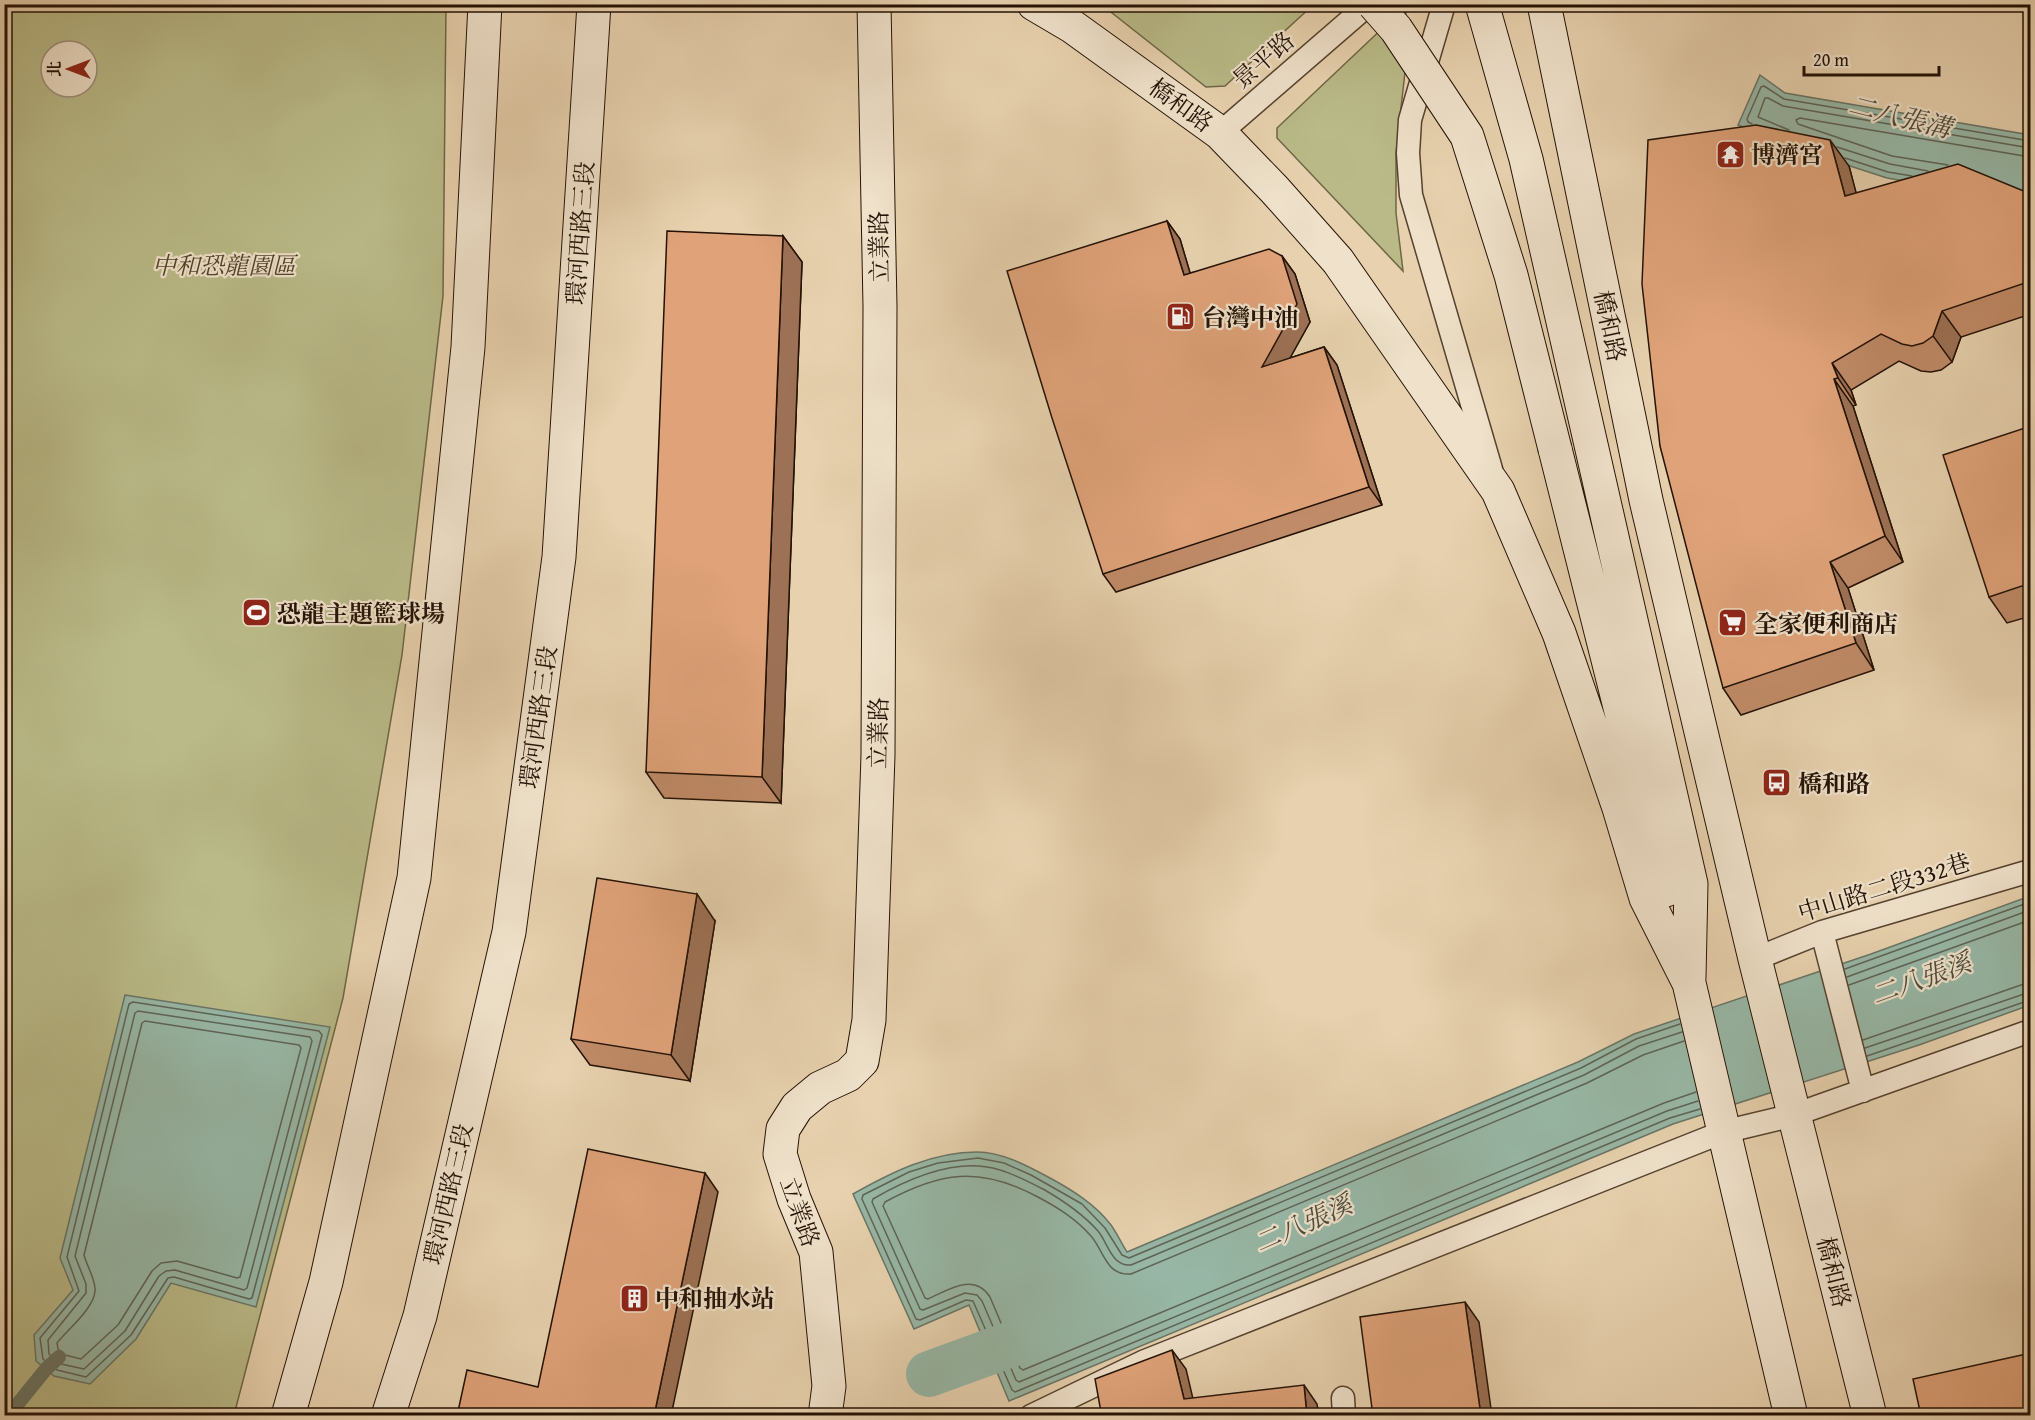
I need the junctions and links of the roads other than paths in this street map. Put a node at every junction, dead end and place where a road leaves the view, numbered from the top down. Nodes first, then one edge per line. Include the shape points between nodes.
1 (485, 4) edge
2 (594, 4) edge
3 (874, 4) edge
4 (1034, 4) edge
5 (1369, 4) edge
6 (1374, 4) edge
7 (1444, 4) edge
8 (1482, 4) edge
9 (1544, 4) edge
10 (1220, 133) junction
11 (1498, 491) junction
12 (2031, 871) edge
13 (1822, 932) junction
14 (1755, 959) junction
15 (1689, 983) junction
16 (2031, 1031) edge
17 (1863, 1091) junction
18 (1794, 1115) junction
19 (1723, 1132) junction
20 (288, 1416) edge
21 (388, 1416) edge
22 (825, 1416) edge
23 (1030, 1416) edge
24 (1791, 1416) edge
25 (1870, 1416) edge

1 - 20 street via 468,347 414,878 326,1282
2 - 21 street, 環河西路三段 via 559,557 509,932 420,1316
3 - 22 street, 立業路 via 880,306 878,755 869,1020 862,1061 848,1075 820,1088 797,1107 783,1129 780,1154 816,1252 829,1386
4 - 10 street, 橋和路 via 1073,27
5 - 10 lane, 景平路
6 - 15 street, bridge via 1396,29 1467,136 1510,275
7 - 11 lane, 橋和路 via 1410,120 1411,195
8 - 15 street, 橋和路 via 1526,159 1690,884
9 - 14 street, 橋和路 via 1646,500
10 - 11 street, 橋和路 via 1338,261
11 - 15 street, 橋和路 via 1559,633 1646,898
12 - 13 lane, 中山路二段332巷
13 - 14 lane, 中山路二段332巷
13 - 17 lane
14 - 18 street, 橋和路
15 - 19 street, 橋和路
16 - 17 lane
17 - 18 lane
18 - 19 lane
18 - 25 street, 橋和路
19 - 23 lane via 1145,1361
19 - 24 street, 橋和路

